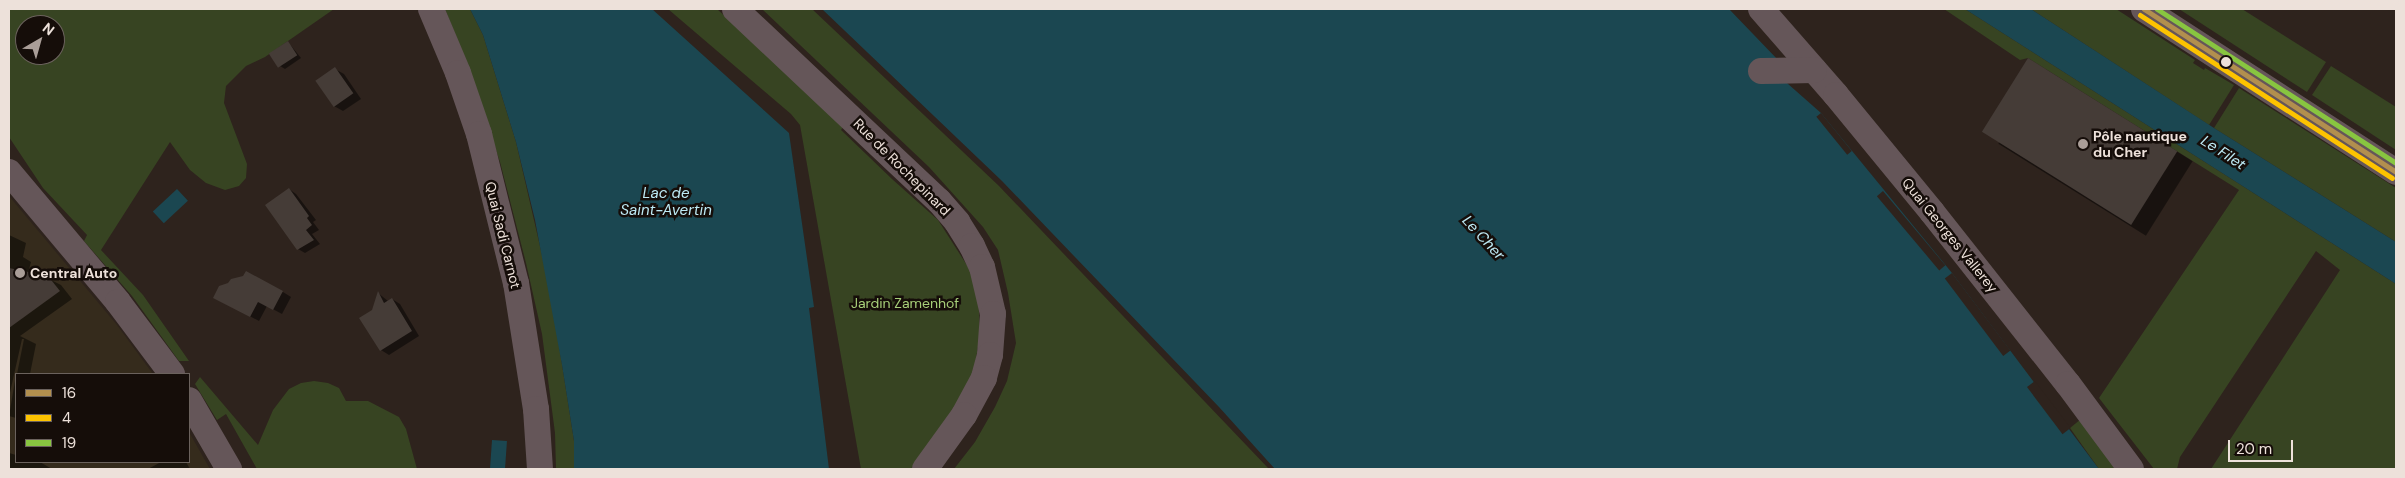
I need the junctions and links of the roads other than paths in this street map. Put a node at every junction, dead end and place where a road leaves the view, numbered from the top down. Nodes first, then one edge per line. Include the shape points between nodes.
1 (431, 9) edge
2 (735, 9) edge
3 (1761, 9) edge
4 (2144, 9) edge
5 (1814, 70) junction
6 (1761, 71) dead end
7 (9, 172) edge
8 (2396, 172) edge
9 (171, 373) edge
10 (190, 402) edge
11 (229, 469) edge
12 (540, 469) edge
13 (925, 469) edge
14 (2131, 469) edge

1 - 12 street, Quai Sadi Carnot via 458,73 478,134 516,283 536,409
2 - 13 street, Rue de Rochepinard via 939,201 957,222 982,267 993,314 986,370 972,403
3 - 5 street, Quai Georges Vallerey
4 - 8 street
5 - 6 street
5 - 14 street, Quai Georges Vallerey via 1988,282
7 - 9 street via 128,314
10 - 11 street

